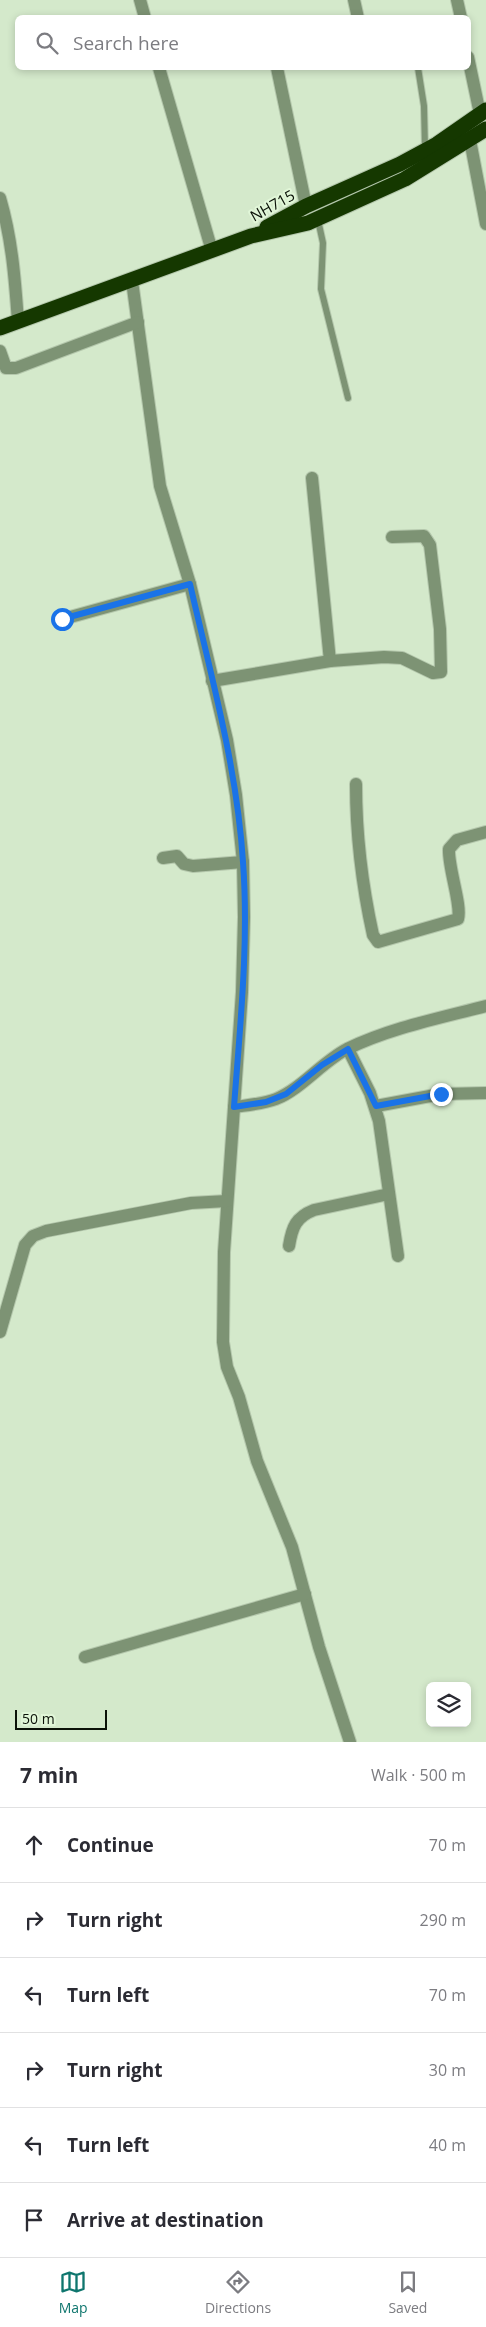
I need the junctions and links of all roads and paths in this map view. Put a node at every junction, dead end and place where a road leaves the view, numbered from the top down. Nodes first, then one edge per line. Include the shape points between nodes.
1 (140, 0) edge
2 (354, 0) edge
3 (458, 0) edge
4 (144, 15) edge
5 (357, 15) edge
6 (460, 15) edge
7 (471, 68) edge
8 (160, 70) edge
9 (277, 70) edge
10 (418, 70) edge
11 (483, 112) edge
12 (486, 129) edge
13 (470, 140) junction
14 (426, 150) junction
15 (0, 198) edge
16 (306, 206) junction
17 (317, 219) junction
18 (486, 224) edge
19 (251, 236) junction
20 (212, 251) junction
21 (132, 281) junction
22 (18, 322) junction
23 (138, 322) junction
24 (0, 328) edge
25 (0, 351) edge
26 (348, 398) dead end
27 (312, 478) dead end
28 (392, 536) dead end
29 (190, 584) junction
30 (62, 619) dead end
31 (330, 661) junction
32 (212, 681) junction
33 (356, 784) dead end
34 (486, 832) edge
35 (163, 858) dead end
36 (243, 862) junction
37 (486, 1006) edge
38 (348, 1049) junction
39 (486, 1093) edge
40 (376, 1106) junction
41 (234, 1107) junction
42 (389, 1194) junction
43 (227, 1201) junction
44 (289, 1246) dead end
45 (398, 1256) dead end
46 (0, 1332) edge
47 (305, 1594) junction
48 (85, 1657) dead end
49 (350, 1742) edge

1 - 4 street
2 - 5 street
3 - 6 street
7 - 11 street
8 - 20 street
9 - 16 street
10 - 14 lane
11 - 14 highway, NH715
12 - 13 highway, NH715
13 - 17 highway, NH715 via 404,179
13 - 18 street
14 - 16 highway, NH715
15 - 22 street via 13,255
16 - 19 highway, NH715
17 - 19 highway, NH715
17 - 26 lane via 323,243 321,289
19 - 20 highway, NH715
20 - 21 highway, NH715
21 - 22 highway, NH715
21 - 23 street
22 - 24 highway, NH715
23 - 25 street via 10,369 4,365
23 - 29 street via 160,486
27 - 31 street
28 - 31 street via 424,536 430,544 440,629 441,672 394,657
29 - 30 street
29 - 32 street
31 - 32 street
32 - 36 street via 227,740
33 - 34 street via 363,885 373,935 378,942 458,919 449,849 457,840
35 - 36 street via 177,856 184,864 193,866
36 - 41 street via 242,982
37 - 38 street
38 - 40 street
38 - 41 street via 286,1094 266,1102
39 - 40 street via 441,1094
40 - 42 street
41 - 43 street
42 - 44 street via 304,1214 296,1220
42 - 45 street
43 - 46 street via 172,1207 33,1236 25,1246
43 - 47 street via 222,1320 227,1367 258,1461 292,1547
47 - 48 street
47 - 49 street

